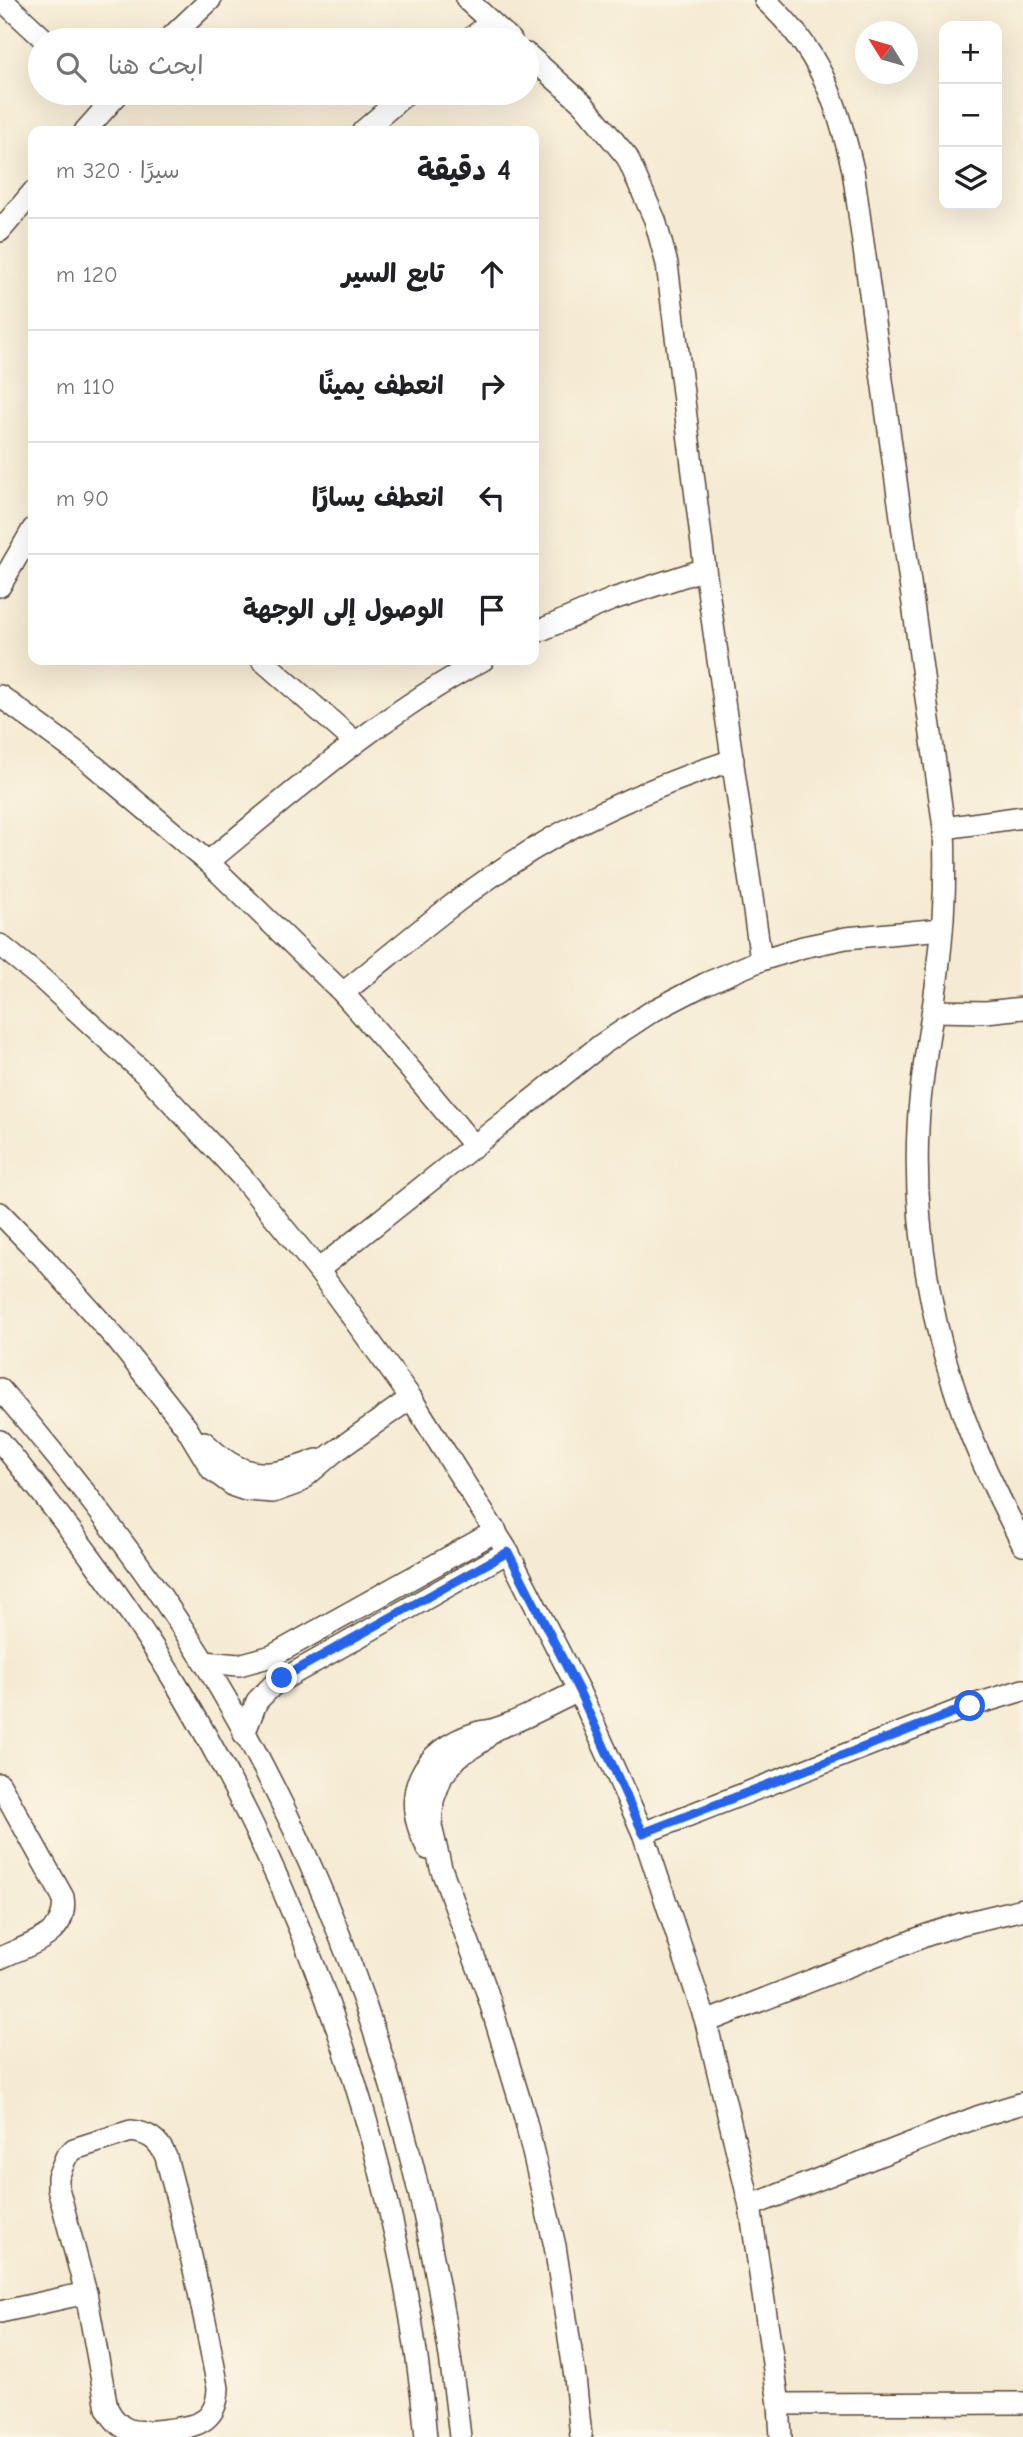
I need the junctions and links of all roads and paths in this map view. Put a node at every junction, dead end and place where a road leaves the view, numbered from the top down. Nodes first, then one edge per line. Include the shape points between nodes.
1 (2, 0) edge
2 (210, 0) edge
3 (467, 0) edge
4 (765, 0) edge
5 (491, 22) junction
6 (32, 28) edge
7 (181, 28) edge
8 (484, 28) edge
9 (498, 28) edge
10 (539, 65) edge
11 (104, 105) edge
12 (393, 105) edge
13 (89, 126) edge
14 (369, 126) edge
15 (28, 195) edge
16 (8, 206) edge
17 (0, 231) edge
18 (28, 538) edge
19 (705, 569) junction
20 (0, 586) edge
21 (539, 631) edge
22 (268, 665) edge
23 (475, 665) edge
24 (0, 696) edge
25 (355, 742) junction
26 (733, 760) junction
27 (1023, 817) edge
28 (944, 828) junction
29 (208, 862) junction
30 (942, 929) junction
31 (0, 945) edge
32 (761, 960) junction
33 (343, 993) junction
34 (1023, 1008) edge
35 (933, 1011) junction
36 (474, 1146) junction
37 (0, 1213) edge
38 (318, 1270) junction
39 (0, 1388) edge
40 (411, 1398) junction
41 (0, 1441) edge
42 (496, 1531) junction
43 (1023, 1545) edge
44 (508, 1552) junction
45 (354, 1611) junction
46 (365, 1632) junction
47 (204, 1662) junction
48 (1023, 1690) edge
49 (579, 1691) junction
50 (244, 1734) junction
51 (0, 1784) edge
52 (643, 1833) junction
53 (1023, 1909) edge
54 (0, 1958) edge
55 (706, 2022) junction
56 (1023, 2103) edge
57 (750, 2206) junction
58 (86, 2293) junction
59 (0, 2312) edge
60 (1023, 2403) edge
61 (779, 2404) junction
62 (426, 2437) edge
63 (460, 2437) edge
64 (581, 2437) edge
65 (781, 2437) edge

1 - 6 street
2 - 7 street
3 - 5 street
4 - 28 street via 797,35 825,79 844,128
5 - 8 street
5 - 9 street
10 - 19 street via 583,104 627,157 655,220 667,264
11 - 13 street
12 - 14 street
15 - 16 street
16 - 17 street
18 - 20 street
19 - 21 street via 613,599
19 - 26 street
22 - 25 street
23 - 25 street
24 - 29 street via 86,759
25 - 29 street
26 - 32 street
26 - 33 street via 638,795 550,839 468,893
27 - 28 street
28 - 30 street
29 - 33 street
30 - 32 street via 846,938
30 - 35 street
31 - 38 street via 145,1074 241,1176
32 - 36 street via 651,1012 601,1045
33 - 36 street
34 - 35 street
35 - 43 street via 918,1129 925,1259 955,1391 988,1475
36 - 38 street
37 - 40 street via 117,1340 186,1427 212,1470 246,1490 273,1492 298,1483
38 - 40 street
39 - 47 street via 91,1499
40 - 42 street
41 - 62 street via 94,1561 180,1691 264,1849 304,1941 339,2035 391,2217 409,2304
42 - 44 street
42 - 45 street
44 - 46 street
44 - 49 street
45 - 46 street
45 - 47 street via 262,1660 239,1665
46 - 50 street via 272,1685 257,1701
47 - 50 street
48 - 52 street via 970,1706
49 - 52 street
49 - 64 street via 494,1730 449,1766 436,1788 431,1826 525,2118 555,2246
50 - 63 street via 313,1872 354,1970 388,2072 417,2175 439,2279
51 - 54 street via 65,1908 58,1928 50,1935
52 - 55 street
53 - 55 street via 927,1935
55 - 57 street
56 - 57 street
57 - 61 street
58 - 58 street via 58,2188 60,2166 84,2145 143,2133 162,2146 190,2246 218,2388 208,2418 188,2428 140,2433 112,2418
58 - 59 street
60 - 61 street
61 - 65 street

